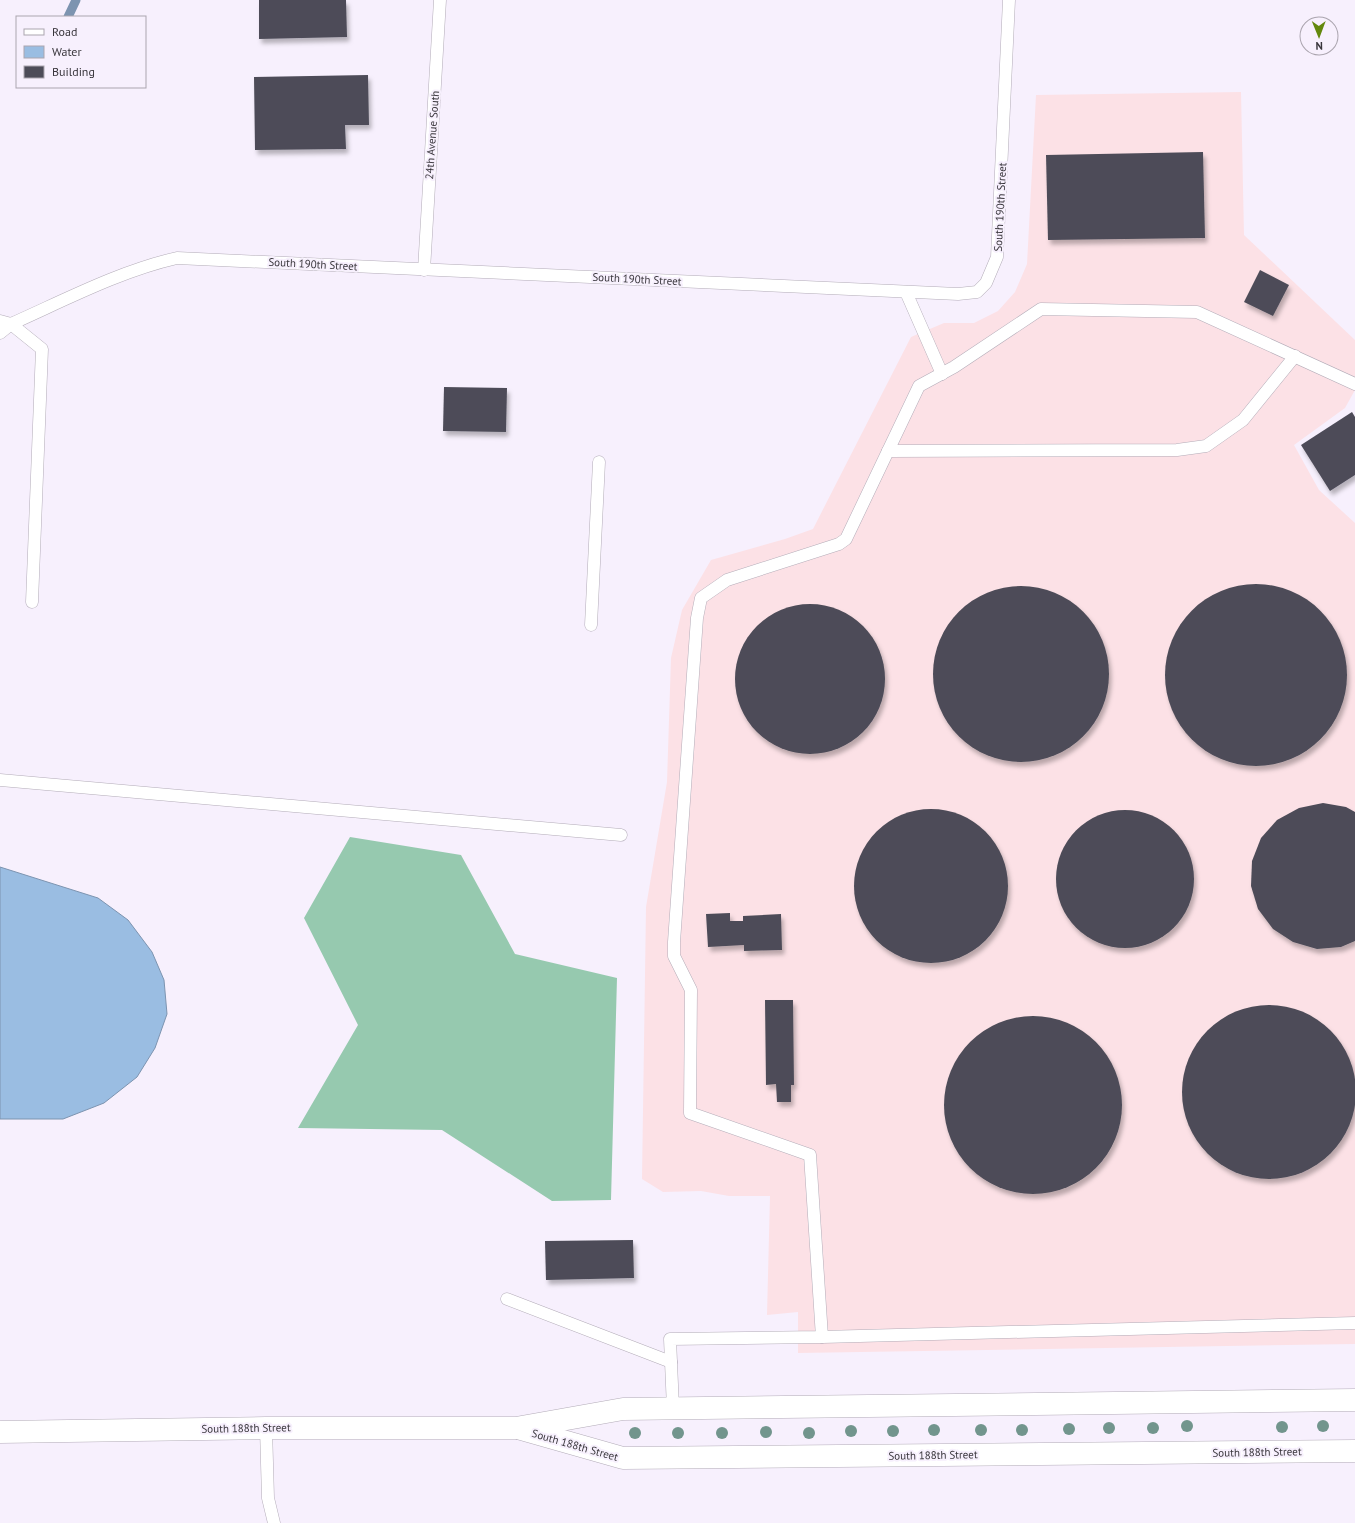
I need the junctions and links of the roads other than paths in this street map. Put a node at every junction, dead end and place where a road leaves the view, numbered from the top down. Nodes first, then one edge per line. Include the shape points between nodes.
1 (440, 0) edge
2 (1009, 0) edge
3 (424, 270) junction
4 (906, 292) junction
5 (5, 323) edge
6 (0, 333) edge
7 (1295, 356) junction
8 (942, 374) junction
9 (1355, 384) edge
10 (888, 451) junction
11 (599, 462) dead end
12 (32, 602) dead end
13 (591, 624) dead end
14 (0, 780) edge
15 (621, 835) dead end
16 (507, 1299) dead end
17 (1355, 1323) edge
18 (822, 1337) junction
19 (671, 1362) junction
20 (1355, 1400) edge
21 (673, 1408) junction
22 (266, 1428) junction
23 (516, 1428) junction
24 (0, 1432) edge
25 (1355, 1451) edge
26 (274, 1523) edge

1 - 3 lane, 24th Avenue South
2 - 4 lane, South 190th Street via 997,258 986,283 977,292
3 - 4 lane, South 190th Street
3 - 5 lane, South 190th Street via 177,258 128,273
4 - 8 lane
5 - 6 lane, South 190th Street
5 - 12 lane via 42,350
7 - 8 lane via 1197,312 1041,309
7 - 9 lane
7 - 10 lane via 1243,420 1206,446 1176,450
8 - 10 lane via 919,386
10 - 18 lane via 846,539 839,544 727,580 701,598 696,626 674,942 674,956 691,990 690,1112 810,1155
11 - 13 lane
14 - 15 lane
16 - 19 lane
17 - 18 lane
18 - 19 lane via 670,1339
19 - 21 lane
20 - 21 main road, South 188th Street
21 - 23 main road, South 188th Street via 623,1409
22 - 23 main road, South 188th Street
22 - 24 main road, South 188th Street
22 - 26 lane via 268,1498
23 - 25 main road, South 188th Street via 623,1458

